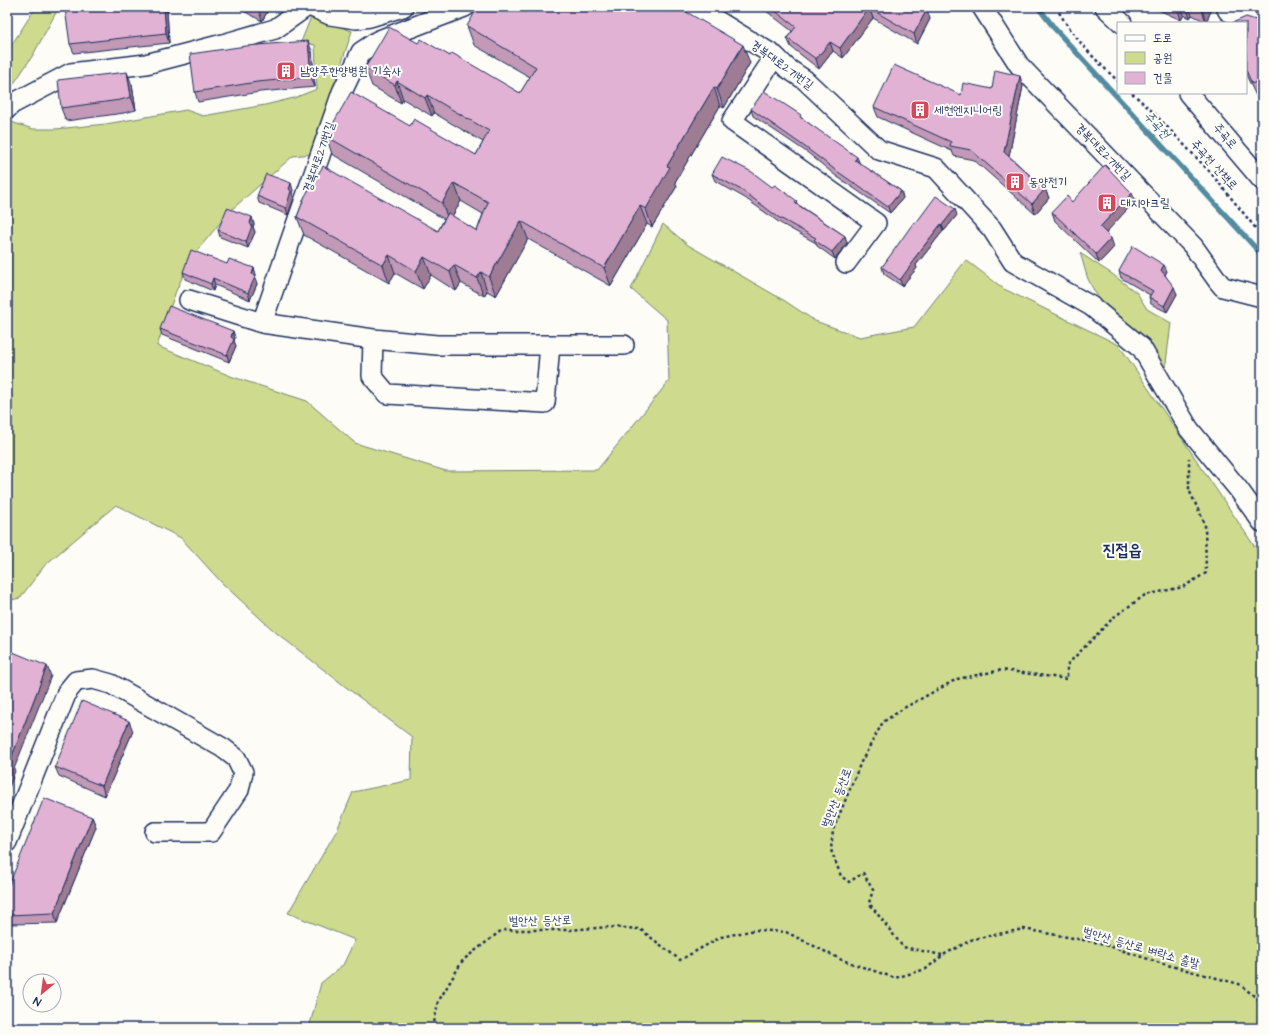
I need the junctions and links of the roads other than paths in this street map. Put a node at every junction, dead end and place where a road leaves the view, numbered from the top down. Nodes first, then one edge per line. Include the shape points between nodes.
1 (306, 7) edge
2 (312, 7) edge
3 (403, 7) edge
4 (465, 7) edge
5 (695, 7) edge
6 (982, 7) edge
7 (1105, 7) edge
8 (1226, 7) edge
9 (1121, 22) edge
10 (1262, 28) edge
11 (775, 56) junction
12 (1189, 94) edge
13 (7, 109) edge
14 (1262, 180) edge
15 (846, 263) dead end
16 (1262, 297) edge
17 (189, 300) dead end
18 (262, 323) junction
19 (373, 339) junction
20 (550, 345) junction
21 (624, 345) dead end
22 (1262, 522) edge
23 (155, 832) dead end
24 (7, 842) edge

1 - 13 street via 275,29 223,44 146,64 71,73
2 - 3 street via 330,15 356,19 370,18
4 - 18 street, 경복대로271번길 via 379,40 361,52 342,92
5 - 11 street, 경복대로271번길
6 - 16 street, 경복대로271번길 via 1018,65 1193,246 1223,287
7 - 9 street
8 - 10 street via 1228,11
11 - 15 street via 732,121 876,223
11 - 22 street, 경복대로271번길 via 805,80 879,150 936,168 992,229 1013,262 1091,306 1141,347 1189,429
12 - 14 street, 주곡로
17 - 18 street
18 - 19 street
19 - 20 street via 437,346
19 - 20 street via 372,376 387,394 545,403
20 - 21 street
23 - 24 street via 211,832 239,790 243,772 236,758 223,748 111,684 93,679 76,681 67,692

